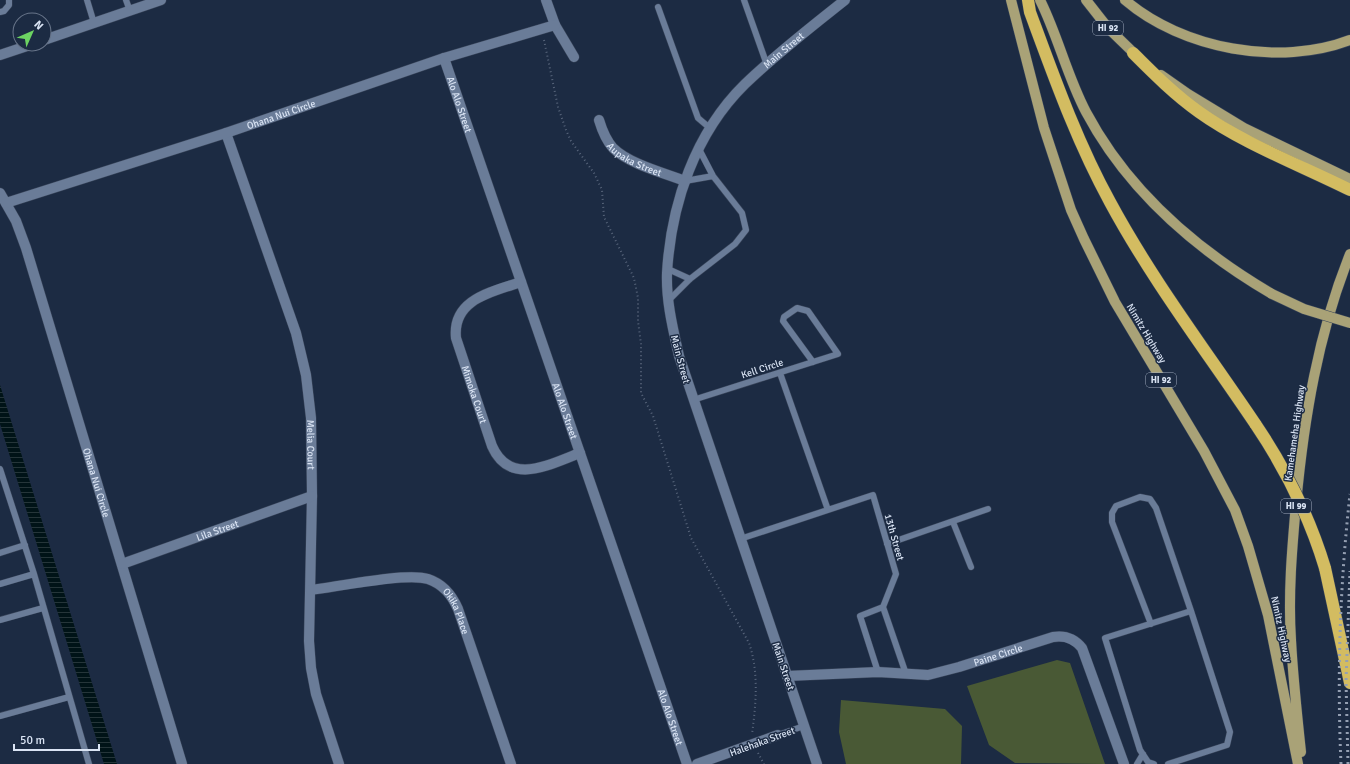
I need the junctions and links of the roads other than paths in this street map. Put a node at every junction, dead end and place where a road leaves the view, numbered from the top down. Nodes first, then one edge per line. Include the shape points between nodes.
1 (9, 0) edge
2 (87, 0) edge
3 (126, 0) edge
4 (161, 0) edge
5 (546, 0) edge
6 (744, 0) edge
7 (845, 0) edge
8 (1011, 0) edge
9 (1028, 0) edge
10 (1040, 0) edge
11 (1086, 0) edge
12 (1125, 0) edge
13 (658, 7) dead end
14 (130, 11) junction
15 (0, 12) edge
16 (94, 23) junction
17 (555, 25) junction
18 (52, 37) edge
19 (1350, 40) edge
20 (12, 51) edge
21 (1133, 53) junction
22 (0, 55) edge
23 (574, 57) dead end
24 (444, 58) junction
25 (767, 65) junction
26 (599, 120) dead end
27 (711, 129) junction
28 (226, 133) junction
29 (699, 149) junction
30 (713, 176) junction
31 (1350, 179) edge
32 (685, 181) junction
33 (1350, 190) edge
34 (0, 193) edge
35 (6, 203) junction
36 (1350, 254) edge
37 (668, 268) junction
38 (690, 279) junction
39 (521, 282) junction
40 (669, 300) junction
41 (1350, 323) edge
42 (813, 362) junction
43 (780, 373) junction
44 (693, 400) junction
45 (580, 454) junction
46 (0, 468) edge
47 (312, 496) junction
48 (988, 509) dead end
49 (828, 510) junction
50 (953, 522) junction
51 (740, 538) junction
52 (887, 544) junction
53 (25, 545) junction
54 (0, 553) edge
55 (122, 564) junction
56 (971, 567) dead end
57 (34, 574) junction
58 (0, 584) edge
59 (311, 590) junction
60 (883, 607) junction
61 (44, 608) junction
62 (1191, 611) junction
63 (0, 620) edge
64 (1151, 624) junction
65 (878, 672) junction
66 (906, 674) junction
67 (787, 676) junction
68 (1350, 682) edge
69 (69, 696) junction
70 (0, 716) edge
71 (804, 726) junction
72 (778, 734) joint
73 (1143, 754) junction
74 (89, 764) edge
75 (182, 764) edge
76 (340, 764) edge
77 (511, 764) edge
78 (687, 764) edge
79 (697, 764) edge
80 (817, 764) edge
81 (1124, 764) edge
82 (1137, 764) edge
83 (1154, 764) edge
84 (1168, 764) edge
85 (1298, 764) edge
86 (1302, 764) edge

1 - 15 lane via 9,5
2 - 16 lane
3 - 14 lane
4 - 14 street
5 - 17 street
6 - 25 lane
7 - 25 street, Main Street
8 - 85 main road, Nimitz Highway / HI 92 via 1044,128 1071,210 1115,302 1211,463 1235,510 1268,616
9 - 68 highway, bridge via 1030,12 1063,101 1111,203 1171,300 1290,479 1315,534
10 - 41 main road, bridge via 1086,112 1105,144 1156,206 1212,256 1272,294 1304,309
11 - 21 main road, HI 92 via 1108,28
12 - 19 main road via 1153,20 1179,33 1231,48 1289,52
13 - 27 lane via 698,118
14 - 16 street
16 - 18 street
17 - 23 street
17 - 24 street, Ohana Nui Circle
20 - 22 street
21 - 31 main road, HI 92 via 1188,94 1244,128
21 - 33 highway via 1168,88 1222,127
24 - 28 street, Ohana Nui Circle
24 - 39 street, Alo Alo Street
25 - 27 street, Main Street via 744,85
26 - 32 street, Aupaka Street via 609,142 623,156
27 - 29 street, Main Street
28 - 35 street, Ohana Nui Circle
28 - 47 street, Melia Court via 296,333 306,375 311,418
29 - 30 lane
29 - 32 street, Main Street
30 - 32 lane
30 - 38 lane via 742,212 746,230 735,244
32 - 37 street, Main Street via 671,232
34 - 35 street, Ohana Nui Circle
35 - 55 street, Ohana Nui Circle via 26,248
36 - 86 main road, Kamehameha Highway / HI 99 via 1333,297 1321,344 1302,448 1292,545 1291,640
37 - 38 lane
37 - 40 street, Main Street
38 - 40 lane
39 - 45 street, Alo Alo Street
39 - 45 street, Mimoka Court via 472,301 461,312 456,327 456,338 492,446 501,460 520,470 537,469
40 - 44 street, Main Street via 679,356
42 - 42 lane, Kell Circle via 838,354 808,311 797,308 784,316 783,321
42 - 43 lane, Kell Circle
43 - 44 lane, Kell Circle
43 - 49 lane
44 - 51 street, Main Street
45 - 78 street, Alo Alo Street
46 - 53 lane
47 - 55 street, Lila Street
47 - 59 street, Melia Court
48 - 50 lane
49 - 51 lane
49 - 52 lane, 13th Street via 873,495
50 - 52 lane
50 - 56 lane
51 - 67 street, Main Street
52 - 60 lane, 13th Street via 896,574
53 - 54 lane
53 - 57 lane
55 - 75 street, Ohana Nui Circle
57 - 58 lane
57 - 61 lane
59 - 76 street, Melia Court via 311,668 316,694
59 - 77 street, Okika Place via 413,577 427,579 446,590 458,609
60 - 65 lane via 860,616
60 - 66 lane
61 - 63 lane
61 - 69 lane
62 - 64 lane
62 - 64 lane via 1156,508 1150,499 1140,497 1116,506 1112,513 1112,522
62 - 84 lane via 1230,732 1227,745
64 - 73 lane via 1105,638
65 - 66 street, Paine Circle
65 - 67 street, Paine Circle
66 - 81 street, Paine Circle via 928,675 1053,637 1070,638 1082,648
67 - 71 street, Main Street
69 - 70 lane
69 - 74 lane
71 - 72 lane, Halehaka Street
71 - 80 street, Main Street
72 - 79 street, Halehaka Street
73 - 82 lane
73 - 83 lane via 1148,762

